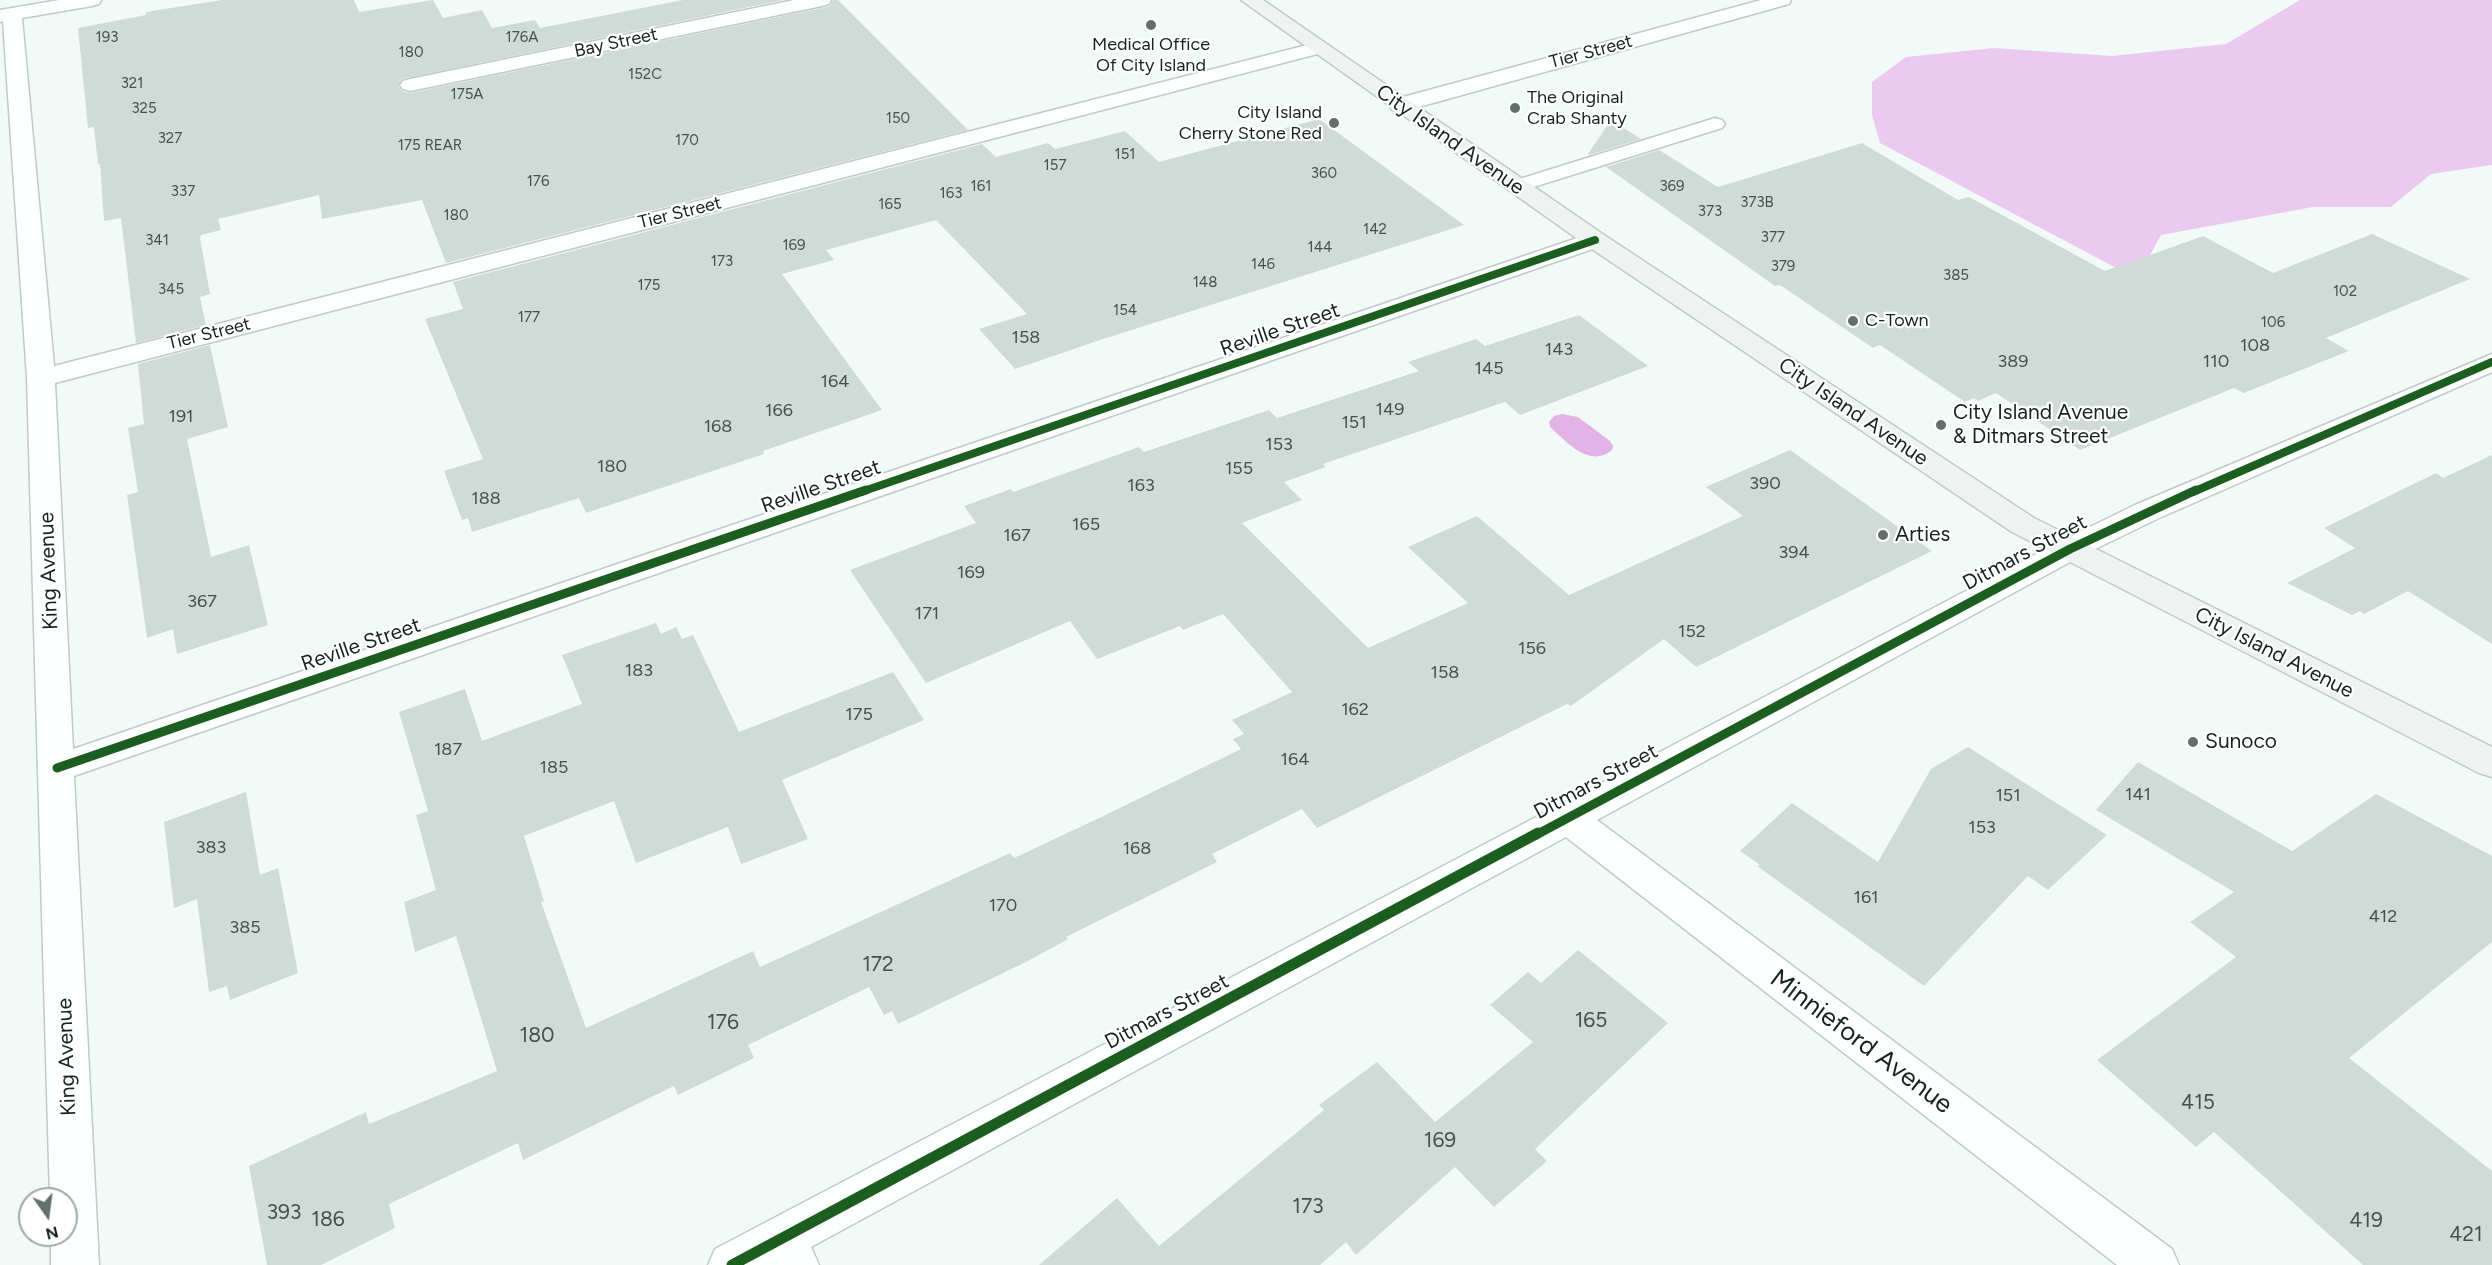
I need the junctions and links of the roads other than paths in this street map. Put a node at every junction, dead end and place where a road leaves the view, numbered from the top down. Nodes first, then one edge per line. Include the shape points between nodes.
1 (822, 0) edge
2 (1250, 0) edge
3 (1782, 0) edge
4 (84, 1) edge
5 (6, 15) edge
6 (1318, 48) junction
7 (410, 85) dead end
8 (1400, 105) junction
9 (1714, 124) dead end
10 (1517, 186) junction
11 (1595, 240) junction
12 (2492, 362) edge
13 (41, 378) junction
14 (2070, 549) junction
15 (2492, 763) edge
16 (57, 768) junction
17 (1568, 818) junction
18 (789, 1251) edge
19 (75, 1265) edge
20 (732, 1265) edge
21 (2155, 1265) edge

1 - 7 street, Bay Street
2 - 6 main road, City Island Avenue
3 - 8 street, Tier Street
4 - 5 street
5 - 13 street, King Avenue
6 - 8 main road, City Island Avenue
6 - 13 street, Tier Street
8 - 10 main road, City Island Avenue
9 - 10 lane
10 - 11 main road, City Island Avenue
11 - 14 main road, City Island Avenue via 1953,480 2023,525
11 - 16 street, Reville Street
12 - 14 street, Ditmars Street via 2146,512
13 - 16 street, King Avenue
14 - 15 main road, City Island Avenue
14 - 17 street, Ditmars Street
16 - 19 street, King Avenue
17 - 18 street, Ditmars Street
17 - 21 street, Minnieford Avenue
18 - 20 street, Ditmars Street

